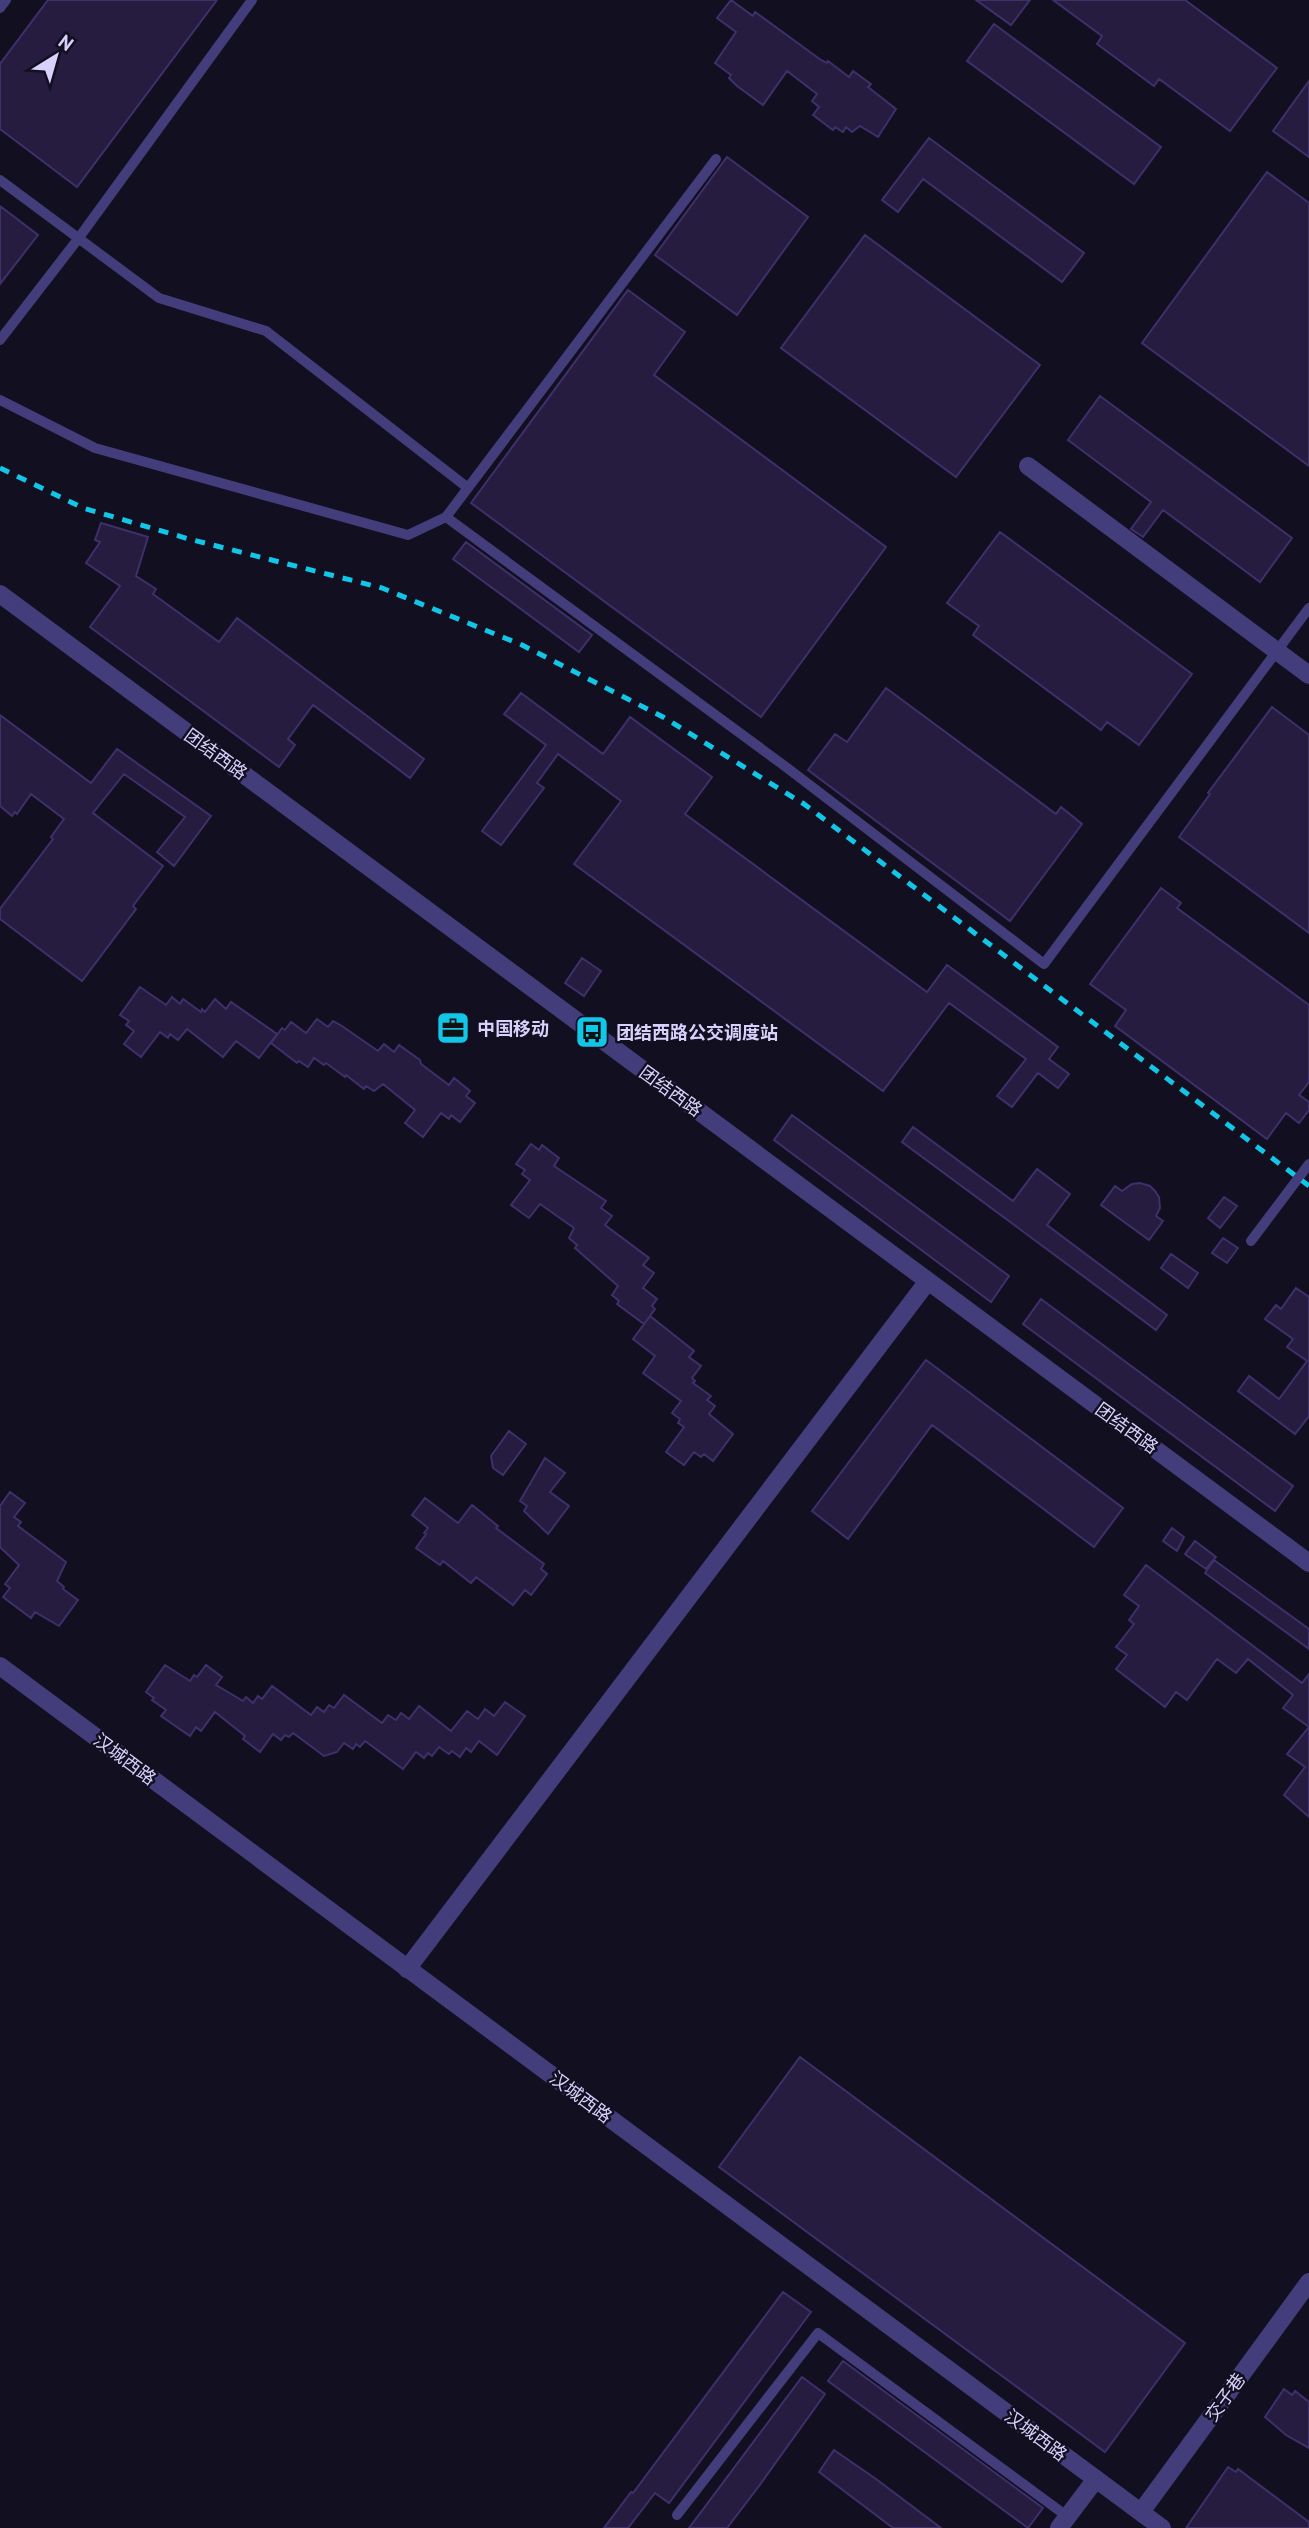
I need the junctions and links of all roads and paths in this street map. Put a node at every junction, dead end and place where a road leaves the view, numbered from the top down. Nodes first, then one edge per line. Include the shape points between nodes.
1 (6, 0) edge
2 (252, 0) edge
3 (0, 8) edge
4 (716, 159) dead end
5 (0, 180) edge
6 (78, 239) junction
7 (0, 340) edge
8 (0, 400) edge
9 (1028, 466) dead end
10 (468, 488) junction
11 (446, 517) junction
12 (0, 594) edge
13 (1309, 608) edge
14 (1277, 651) junction
15 (1309, 675) edge
16 (1309, 1164) edge
17 (1251, 1241) dead end
18 (928, 1281) junction
19 (1309, 1563) edge
20 (0, 1666) edge
21 (407, 1969) junction
22 (1309, 2282) edge
23 (1096, 2479) junction
24 (1141, 2512) junction
25 (677, 2515) dead end
26 (1063, 2522) edge
27 (1161, 2528) edge

1 - 3 lane
2 - 6 lane
4 - 10 lane
5 - 6 lane
6 - 7 lane
6 - 10 lane via 159,298 266,331
8 - 11 lane via 95,448 408,535
9 - 14 street
10 - 11 lane
11 - 14 lane via 1044,964
12 - 18 street, 团结西路
13 - 14 lane
14 - 15 street
16 - 17 lane
18 - 19 street, 团结西路
18 - 21 street
20 - 21 street, 汉城西路
21 - 23 street, 汉城西路
22 - 24 street, 交子巷
23 - 24 street, 汉城西路
23 - 26 street
24 - 27 street, 汉城西路
25 - 26 lane via 818,2333

